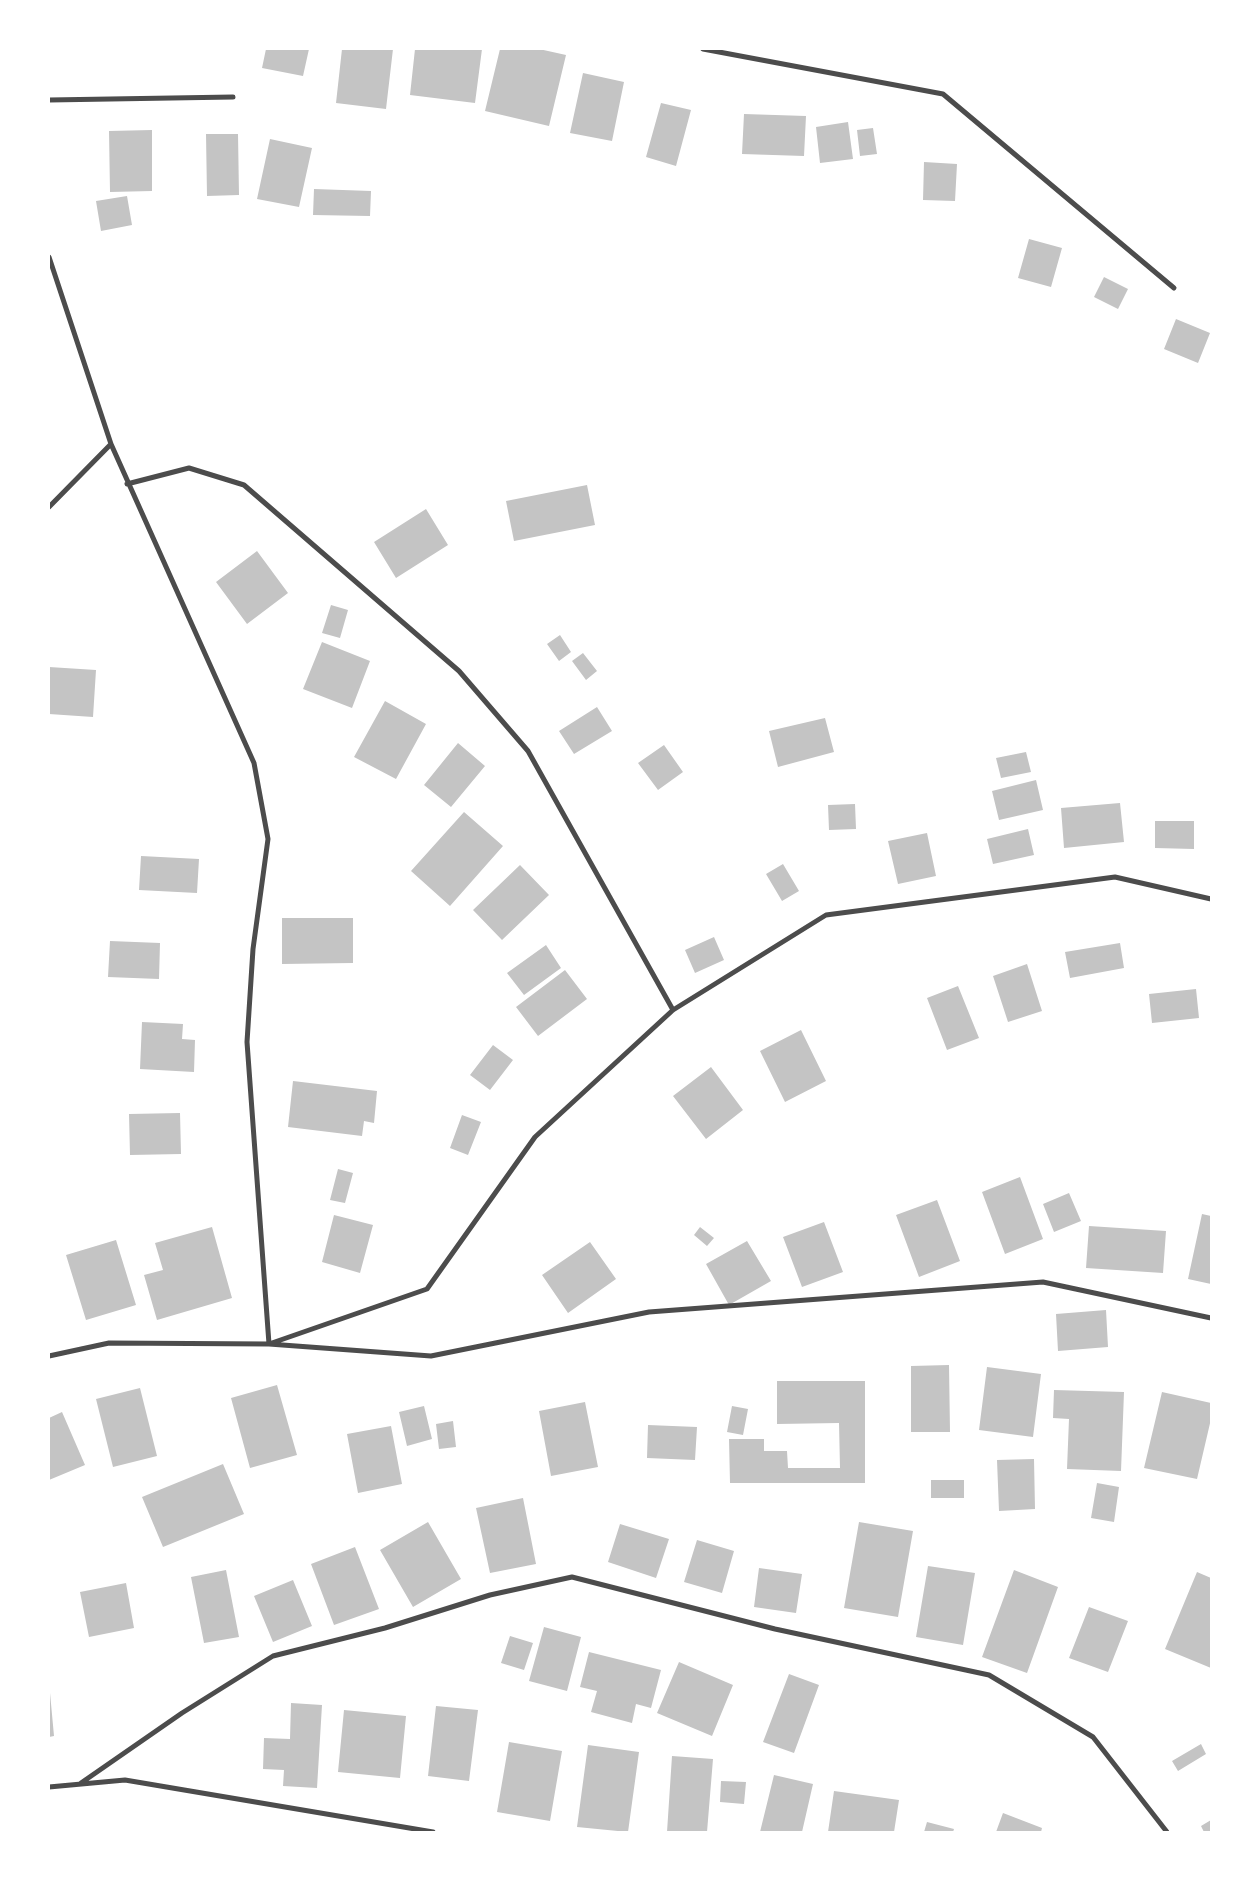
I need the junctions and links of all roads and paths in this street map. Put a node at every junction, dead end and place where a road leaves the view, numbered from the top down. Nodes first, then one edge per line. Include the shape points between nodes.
1 (705, 49) edge
2 (233, 97) dead end
3 (49, 100) edge
4 (49, 257) edge
5 (1174, 288) dead end
6 (111, 444) junction
7 (128, 484) junction
8 (49, 507) edge
9 (1211, 899) edge
10 (673, 1010) junction
11 (1211, 1318) edge
12 (269, 1344) junction
13 (49, 1356) edge
14 (81, 1783) junction
15 (49, 1787) edge
16 (433, 1832) edge
17 (1168, 1832) edge

1 - 5 street via 943,94
2 - 3 street
4 - 6 street
6 - 7 street
6 - 8 street
7 - 10 street via 189,468 244,484 459,671 528,751
7 - 12 street via 254,763 268,839 253,949 247,1042
9 - 10 street via 1115,877 826,915
10 - 12 street via 535,1137 427,1289
11 - 12 street via 1043,1282 649,1312 431,1356
12 - 13 street via 108,1343
14 - 15 street
14 - 16 street via 125,1780
14 - 17 street via 182,1713 273,1656 385,1628 490,1595 572,1577 775,1630 989,1675 1093,1737

